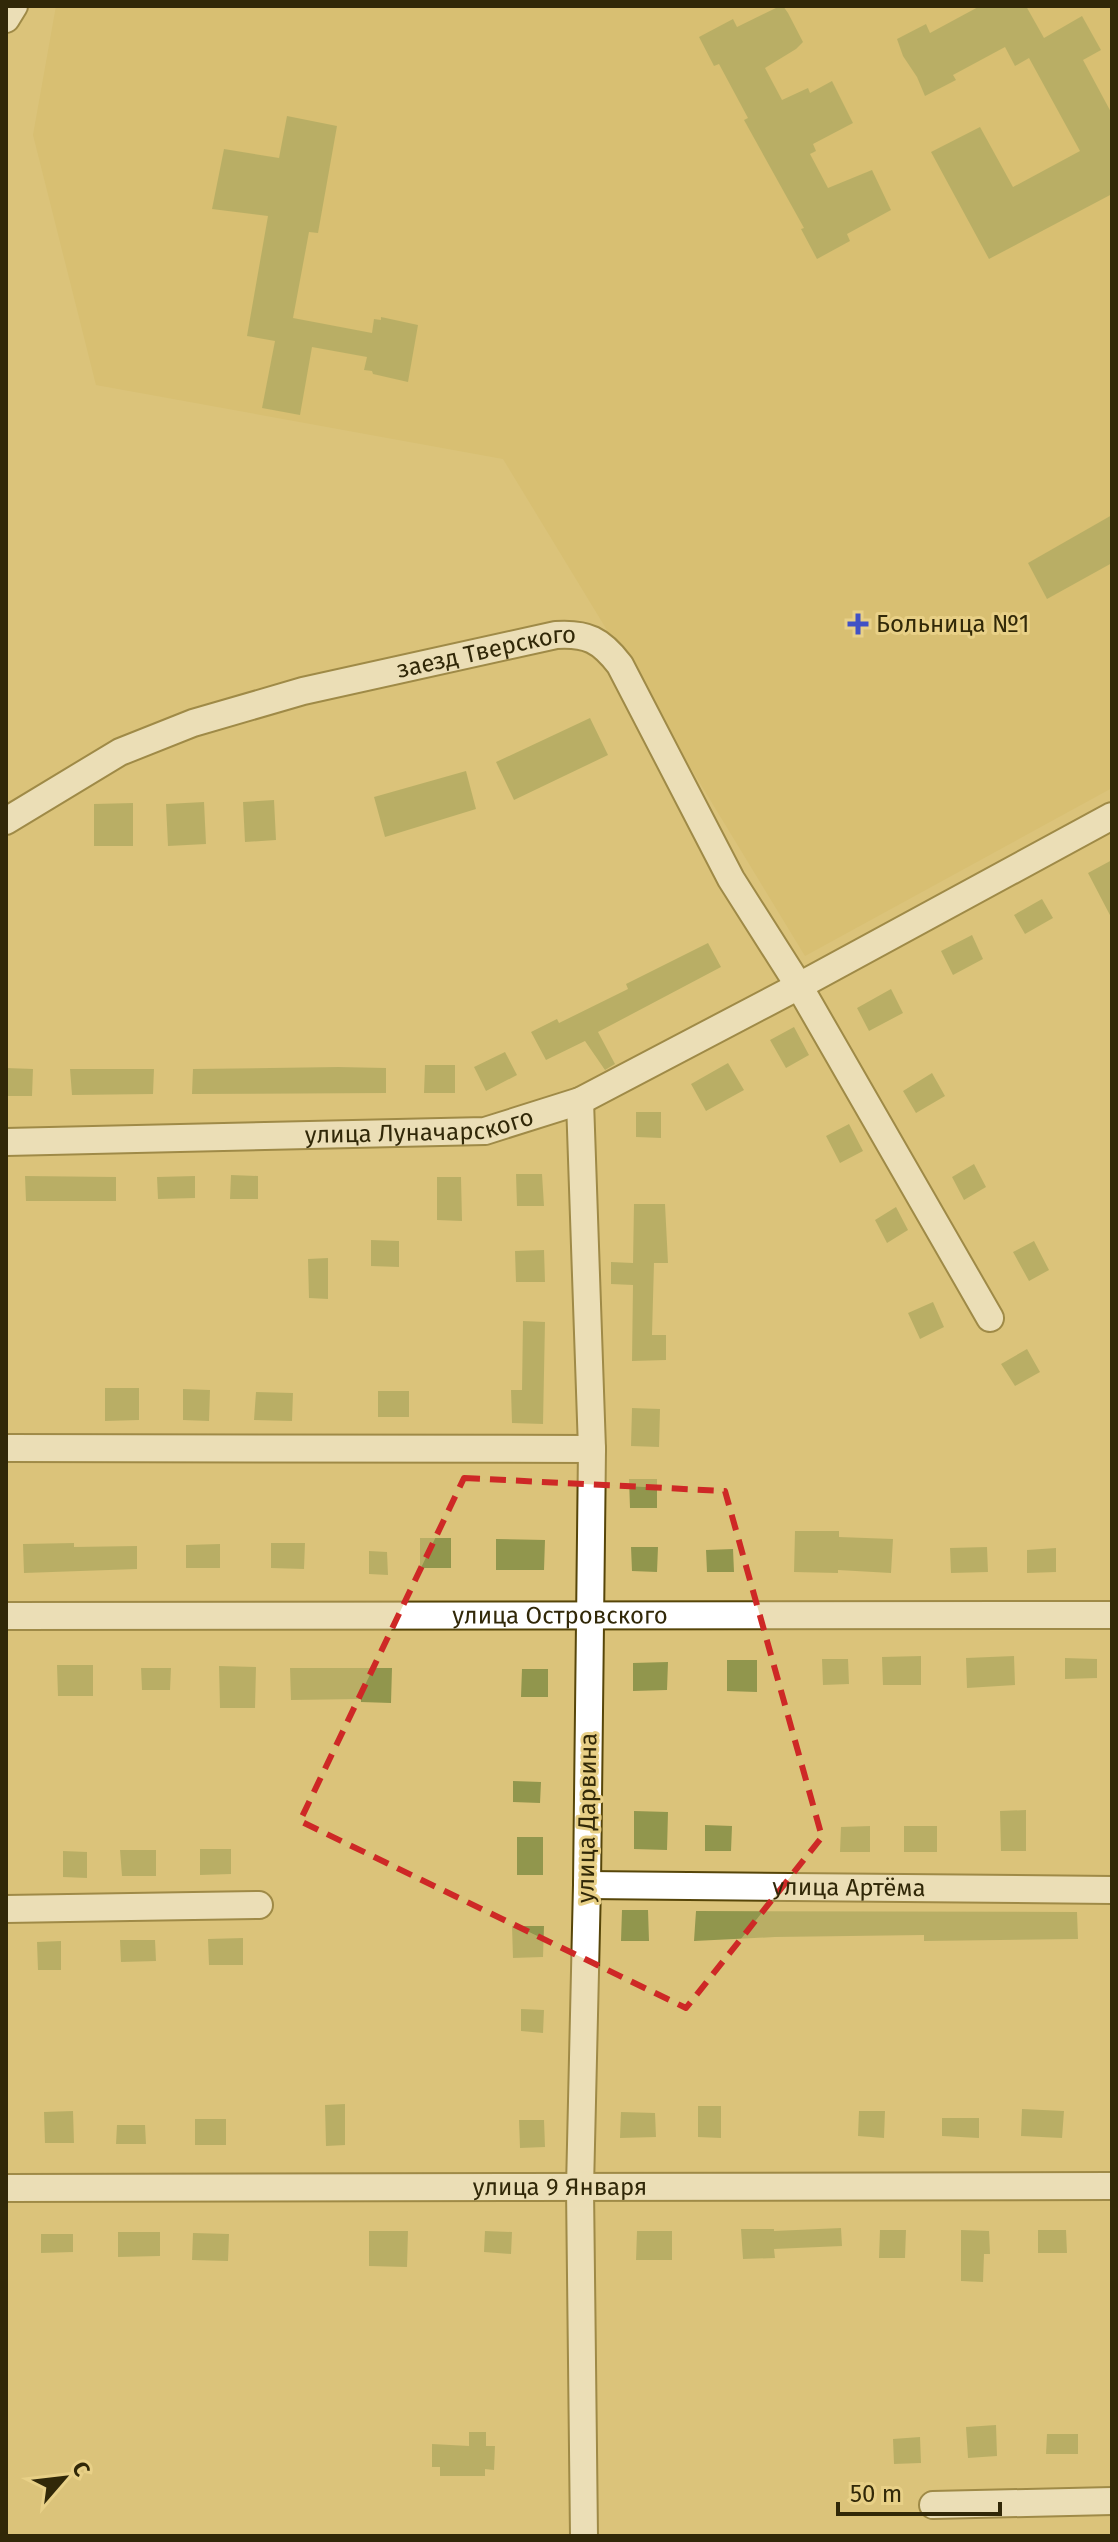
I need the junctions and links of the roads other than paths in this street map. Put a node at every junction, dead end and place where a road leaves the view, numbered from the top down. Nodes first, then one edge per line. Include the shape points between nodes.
1 (14, 6) edge
2 (6, 19) edge
3 (1112, 816) edge
4 (6, 821) edge
5 (799, 986) junction
6 (580, 1101) junction
7 (6, 1142) edge
8 (990, 1318) dead end
9 (6, 1448) edge
10 (592, 1449) junction
11 (590, 1615) junction
12 (1112, 1615) edge
13 (6, 1616) edge
14 (587, 1885) junction
15 (1112, 1890) edge
16 (259, 1905) dead end
17 (6, 1909) edge
18 (1112, 2186) edge
19 (6, 2188) edge
20 (580, 2188) junction
21 (1112, 2501) edge
22 (933, 2505) dead end
23 (584, 2536) edge

1 - 2 street
3 - 5 street, улица Луначарского
4 - 5 street, заезд Тверского via 120,752 193,723 303,691 575,634 609,650 620,665 731,879
5 - 6 street, улица Луначарского
5 - 8 street
6 - 7 street, улица Луначарского via 485,1131
6 - 10 street, улица Дарвина
9 - 10 street
10 - 11 street, улица Дарвина
11 - 12 street, улица Островского
11 - 13 street, улица Островского
11 - 14 street, улица Дарвина
14 - 15 street, улица Артёма
14 - 20 street, улица Дарвина
16 - 17 street
18 - 20 street, улица 9 Января
19 - 20 street, улица 9 Января
20 - 23 street, улица Дарвина
21 - 22 street

